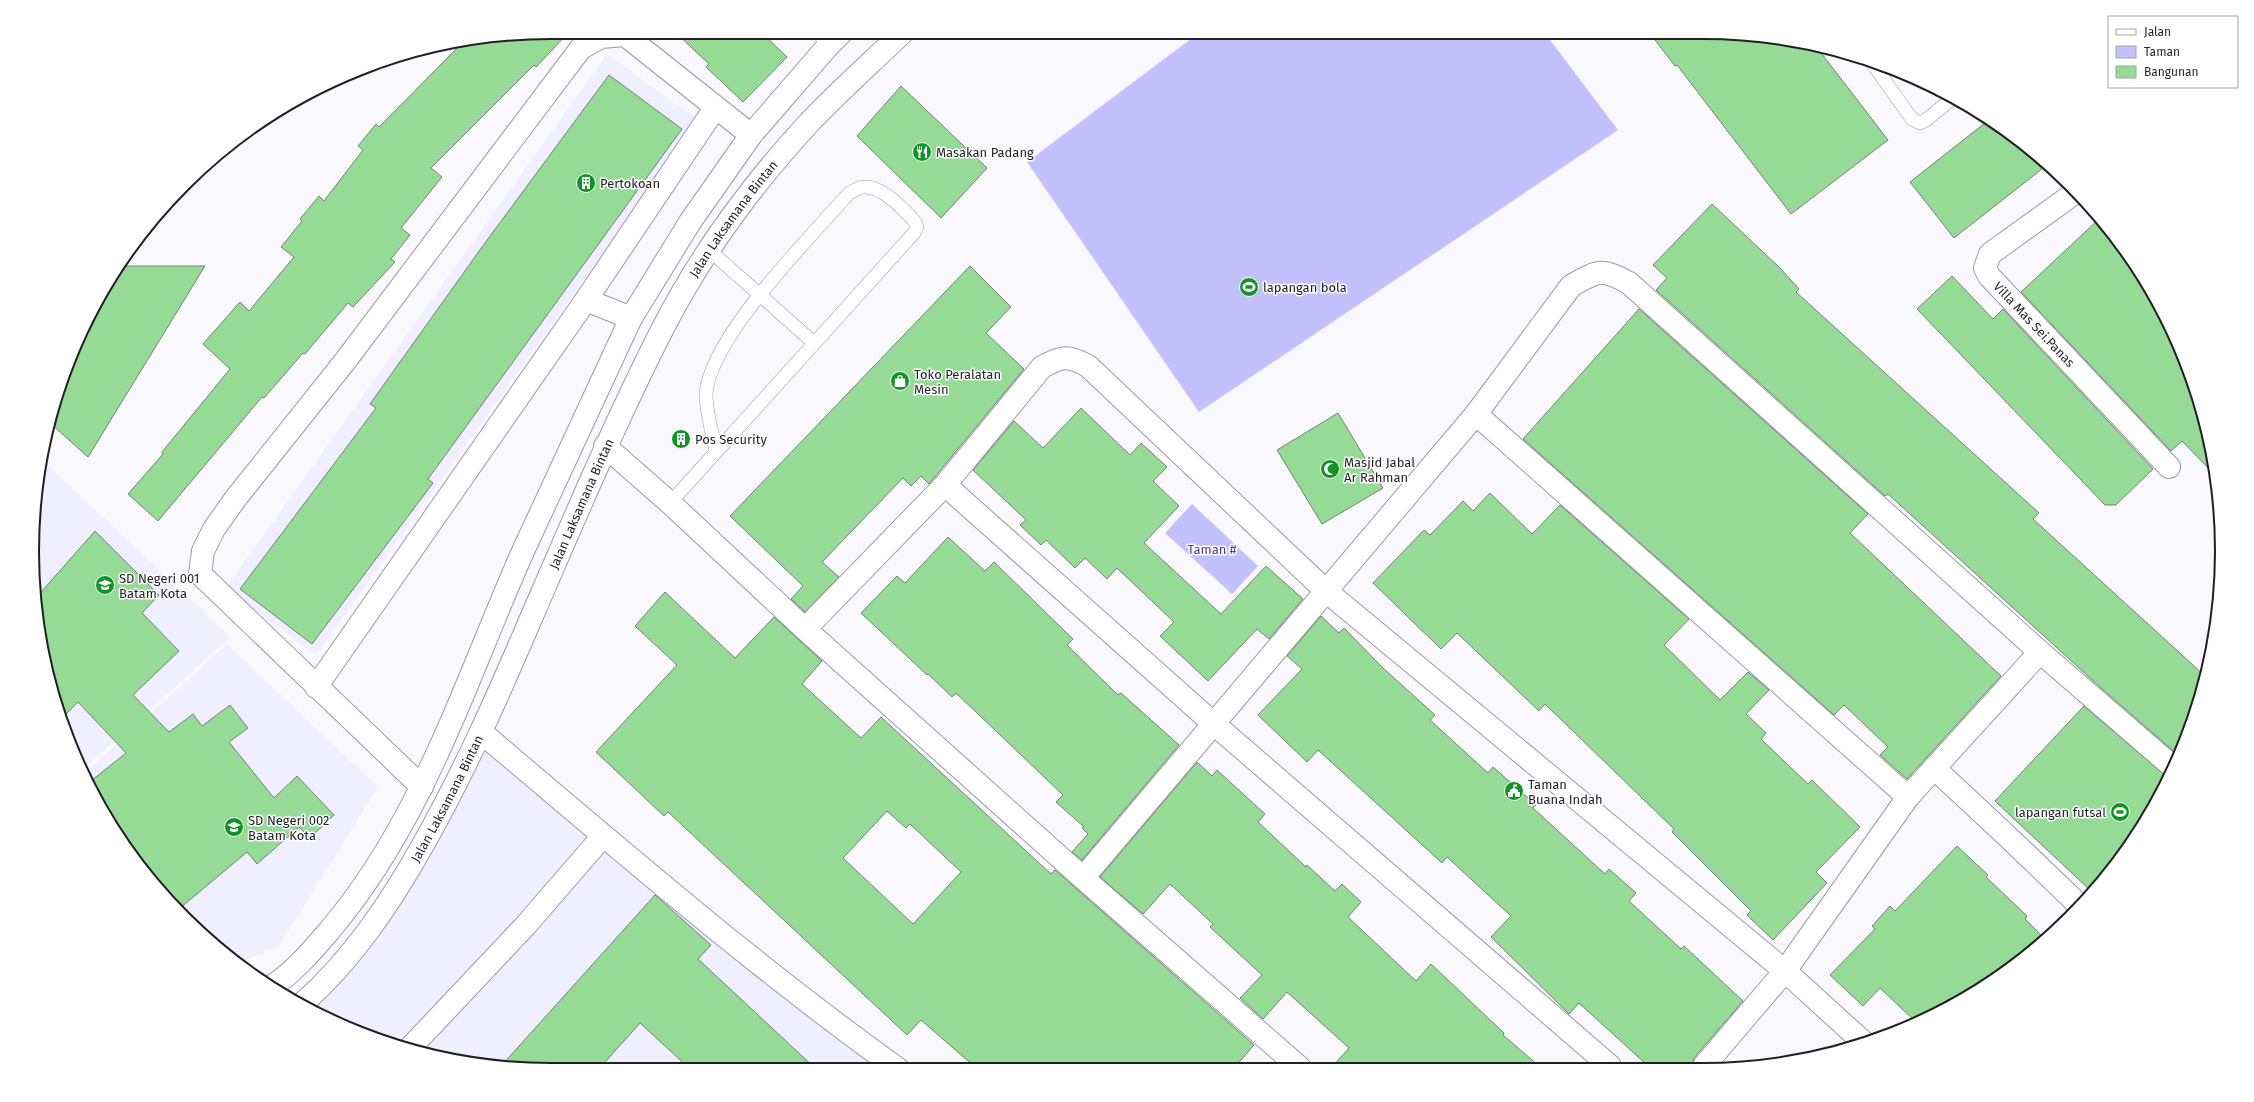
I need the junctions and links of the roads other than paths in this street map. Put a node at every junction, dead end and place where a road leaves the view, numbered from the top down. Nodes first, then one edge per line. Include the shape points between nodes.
1 (597, 39) edge
2 (630, 39) edge
3 (827, 39) edge
4 (896, 39) edge
5 (1876, 69) edge
6 (1947, 102) edge
7 (716, 108) junction
8 (751, 135) junction
9 (2071, 195) edge
10 (708, 249) junction
11 (761, 294) junction
12 (586, 300) junction
13 (631, 318) junction
14 (814, 343) junction
15 (1476, 414) junction
16 (605, 446) junction
17 (716, 452) junction
18 (2169, 467) dead end
19 (945, 485) junction
20 (670, 503) junction
21 (1326, 591) junction
22 (805, 629) junction
23 (2040, 652) junction
24 (316, 687) junction
25 (1214, 724) junction
26 (482, 733) junction
27 (2168, 763) edge
28 (1934, 768) junction
29 (422, 787) junction
30 (1908, 797) junction
31 (603, 836) junction
32 (1083, 878) junction
33 (2076, 902) edge
34 (1785, 971) junction
35 (277, 983) edge
36 (306, 1000) edge
37 (1859, 1039) edge
38 (413, 1045) edge
39 (890, 1063) edge
40 (1294, 1063) edge
41 (1607, 1063) edge
42 (1707, 1063) edge

1 - 24 street via 581,48 346,360 232,504 214,529 203,551 200,574
2 - 7 street
3 - 8 street, Jalan Laksamana Bintan
4 - 10 street, Jalan Laksamana Bintan via 808,124
5 - 6 lane via 1912,119 1920,123
7 - 8 street
7 - 12 street
8 - 13 street, Jalan Laksamana Bintan via 690,222
9 - 18 street, Villa Mas Sei.Panas via 1990,254 1985,268 1989,276
10 - 11 lane
10 - 16 street, Jalan Laksamana Bintan via 664,325
11 - 14 lane
11 - 14 lane via 849,193 862,187 874,188 911,217 917,227 914,233
11 - 17 lane via 722,347 710,371 706,395
12 - 13 street
12 - 24 street
13 - 29 street, Jalan Laksamana Bintan via 524,550
14 - 17 lane
15 - 21 street
15 - 23 street via 1571,286 1590,275 1608,272 1630,283
15 - 30 street
16 - 20 street
16 - 26 street, Jalan Laksamana Bintan
17 - 20 lane
19 - 21 street via 1042,367 1058,359 1073,358 1088,366
19 - 22 street
19 - 25 street
20 - 22 street
21 - 25 street
21 - 34 street
22 - 32 street
23 - 27 street
23 - 28 street
24 - 29 street
25 - 32 street
25 - 41 street
26 - 31 street
26 - 36 street, Jalan Laksamana Bintan via 399,888 365,936 325,984
28 - 30 street
28 - 33 street
29 - 35 street, Jalan Laksamana Bintan via 355,901 298,966
30 - 34 street
31 - 38 street via 526,924
31 - 39 street via 727,938
32 - 40 street
34 - 37 street
34 - 42 street

